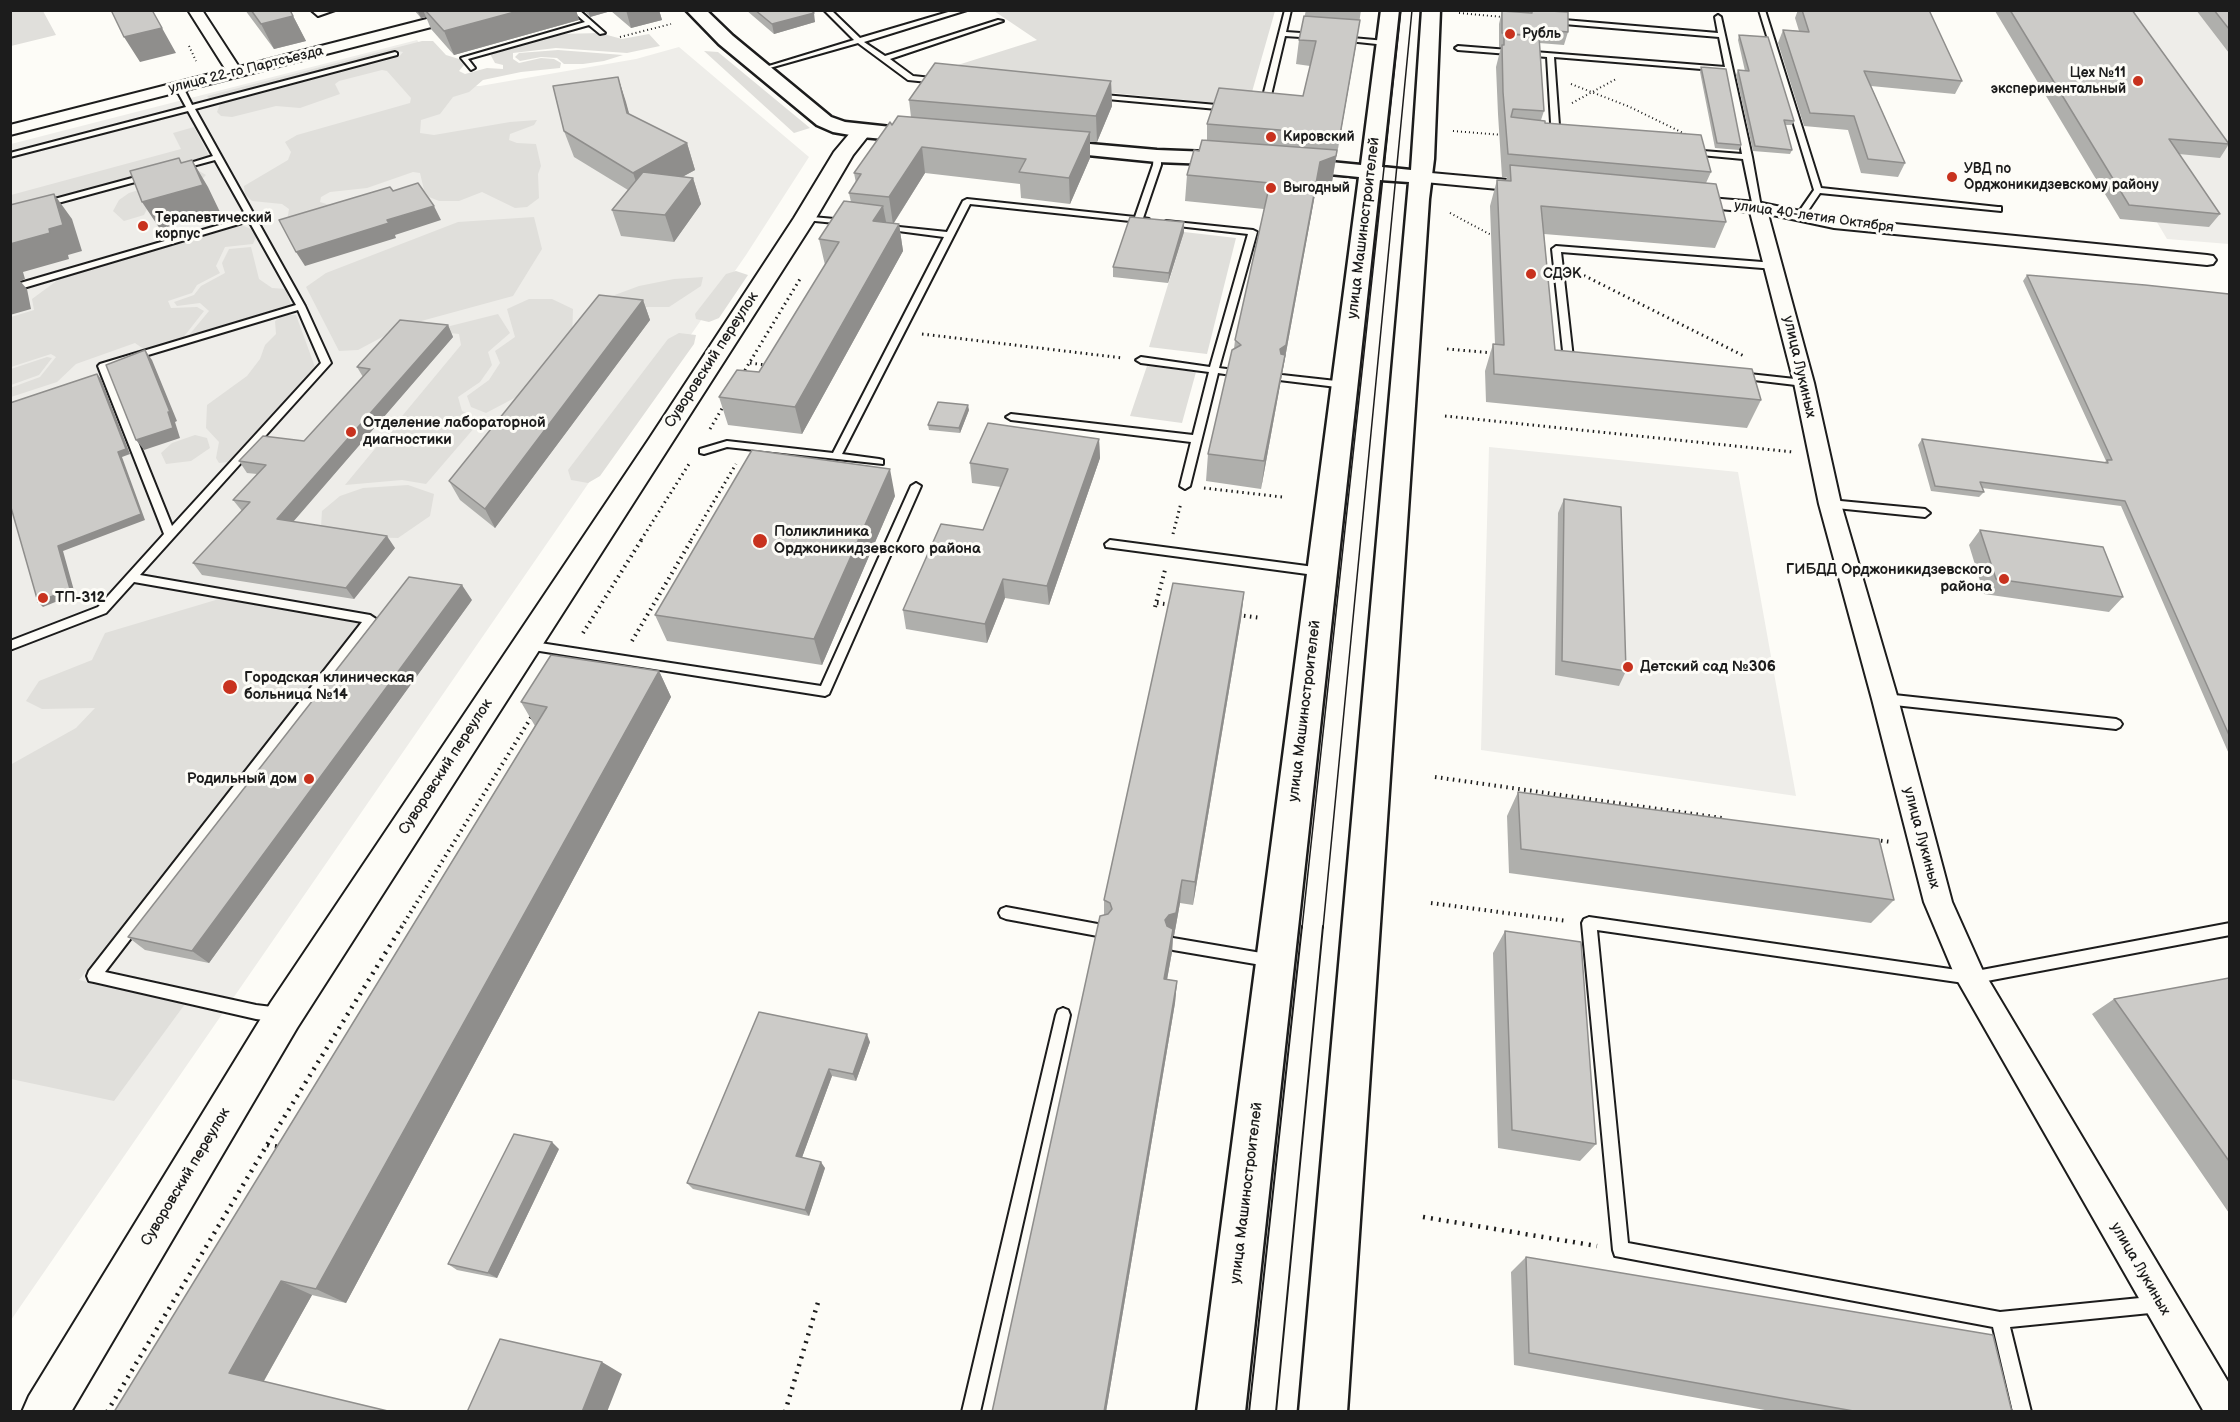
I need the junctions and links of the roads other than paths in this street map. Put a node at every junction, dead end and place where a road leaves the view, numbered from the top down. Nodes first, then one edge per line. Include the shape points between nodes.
1 (195, 10) edge
2 (314, 10) edge
3 (332, 10) edge
4 (482, 10) edge
5 (574, 10) edge
6 (695, 10) edge
7 (964, 10) edge
8 (1288, 10) edge
9 (1390, 10) edge
10 (1431, 10) edge
11 (1762, 10) edge
12 (833, 12) edge
13 (1503, 16) edge
14 (1718, 17) dead end
15 (1000, 21) dead end
16 (590, 23) junction
17 (602, 33) road end
18 (1283, 34) junction
19 (1722, 35) junction
20 (1318, 37) edge
21 (1330, 38) edge
22 (859, 41) junction
23 (1386, 43) junction
24 (1458, 48) dead end
25 (394, 54) dead end
26 (1550, 55) junction
27 (884, 59) junction
28 (471, 68) dead end
29 (1729, 69) junction
30 (761, 70) junction
31 (235, 73) junction
32 (947, 81) edge
33 (179, 87) junction
34 (1087, 95) edge
35 (190, 108) junction
36 (1239, 109) edge
37 (1251, 111) edge
38 (10, 130) edge
39 (862, 131) junction
40 (1510, 136) edge
41 (945, 138) edge
42 (1554, 139) junction
43 (1566, 140) edge
44 (1027, 145) edge
45 (1684, 151) edge
46 (10, 155) edge
47 (1157, 156) junction
48 (217, 157) junction
49 (1748, 157) junction
50 (1251, 160) edge
51 (1273, 162) edge
52 (171, 170) edge
53 (1370, 172) junction
54 (159, 173) edge
55 (1420, 177) junction
56 (1546, 188) edge
57 (1818, 190) junction
58 (1663, 199) edge
59 (1757, 207) junction
60 (1998, 209) dead end
61 (10, 214) edge
62 (1800, 216) junction
63 (251, 218) junction
64 (805, 218) junction
65 (1138, 220) junction
66 (857, 224) edge
67 (869, 225) edge
68 (950, 235) junction
69 (2208, 260) dead end
70 (1775, 266) junction
71 (10, 290) edge
72 (301, 306) junction
73 (1141, 360) road end
74 (1593, 362) edge
75 (1214, 370) junction
76 (1232, 372) edge
77 (1724, 375) edge
78 (1282, 378) edge
79 (1804, 383) junction
80 (1345, 385) junction
81 (1011, 417) dead end
82 (1197, 439) junction
83 (704, 451) road end
84 (836, 457) junction
85 (879, 462) dead end
86 (916, 486) dead end
87 (1185, 486) road end
88 (1830, 504) junction
89 (1925, 513) dead end
90 (170, 535) junction
91 (1110, 544) dead end
92 (1322, 572) junction
93 (132, 578) junction
94 (526, 644) junction
95 (10, 646) edge
96 (1885, 699) junction
97 (2116, 724) dead end
98 (1006, 913) dead end
99 (2229, 929) edge
100 (1103, 931) edge
101 (1173, 944) edge
102 (1274, 961) junction
103 (1971, 978) junction
104 (284, 1015) junction
105 (1063, 1015) dead end
106 (2160, 1304) junction
107 (2000, 1320) junction
108 (45, 1412) edge
109 (971, 1412) edge
110 (1221, 1412) edge
111 (1323, 1412) edge
112 (2022, 1412) edge
113 (2225, 1412) edge

1 - 31 street
2 - 3 lane via 318,14
4 - 31 street, улица 22-го Партсъезда
5 - 16 lane
6 - 30 main road
7 - 22 lane
8 - 18 lane
9 - 23 main road, улица Машиностроителей
10 - 55 main road
11 - 57 lane
12 - 22 lane
13 - 19 lane
14 - 19 lane
15 - 27 lane
16 - 17 lane
16 - 28 lane via 464,58
18 - 20 lane
18 - 37 lane via 1263,112
19 - 29 lane
21 - 23 lane
22 - 27 lane
22 - 30 lane
23 - 53 main road, улица Машиностроителей
24 - 26 lane
25 - 35 lane
26 - 29 lane
26 - 42 lane
27 - 32 lane via 912,78
29 - 49 lane
30 - 39 main road via 824,121
31 - 33 street, улица 22-го Партсъезда
33 - 35 lane
33 - 38 street, улица 22-го Партсъезда
34 - 36 lane
35 - 46 lane
35 - 48 lane
39 - 41 main road
39 - 64 street, Суворовский переулок via 844,152
40 - 42 lane
42 - 43 lane
44 - 47 main road
45 - 49 lane
47 - 50 main road
47 - 65 lane
48 - 52 lane
48 - 63 lane
49 - 59 lane
51 - 53 main road
53 - 55 main road
53 - 80 main road, улица Машиностроителей
54 - 61 lane
55 - 56 street
55 - 111 main road
57 - 60 lane
57 - 62 lane
58 - 59 street, улица 40-летия Октября
59 - 62 street, улица 40-летия Октября
59 - 70 street, улица Лукиных
62 - 69 street, улица 40-летия Октября via 1834,223
63 - 71 lane
63 - 72 lane
64 - 66 lane
64 - 94 street, Суворовский переулок
65 - 68 lane via 967,201
65 - 75 lane via 1253,232
67 - 68 lane
68 - 84 lane
70 - 74 lane via 1556,249 1569,360
70 - 79 street, улица Лукиных
72 - 90 lane via 326,363
72 - 90 lane via 103,366
73 - 75 lane
75 - 76 lane
75 - 82 lane
77 - 79 lane
78 - 80 lane
79 - 88 street, улица Лукиных
80 - 92 main road, улица Машиностроителей
81 - 82 lane
82 - 87 lane
83 - 84 lane via 727,444
84 - 85 lane
86 - 94 lane via 825,691
88 - 89 lane
88 - 96 street, улица Лукиных
90 - 93 lane
91 - 92 lane
92 - 102 main road, улица Машиностроителей
93 - 95 lane via 102,610
93 - 104 lane via 370,619 94,976
94 - 104 street, Суворовский переулок
96 - 97 lane
96 - 103 street, улица Лукиных via 1938,902
98 - 100 lane
99 - 103 lane
101 - 102 lane
102 - 110 main road, улица Машиностроителей
103 - 106 street, улица Лукиных
103 - 107 lane via 1589,923 1621,1250
104 - 108 street, Суворовский переулок
105 - 109 lane
106 - 107 lane
106 - 113 street, улица Лукиных
107 - 112 lane

